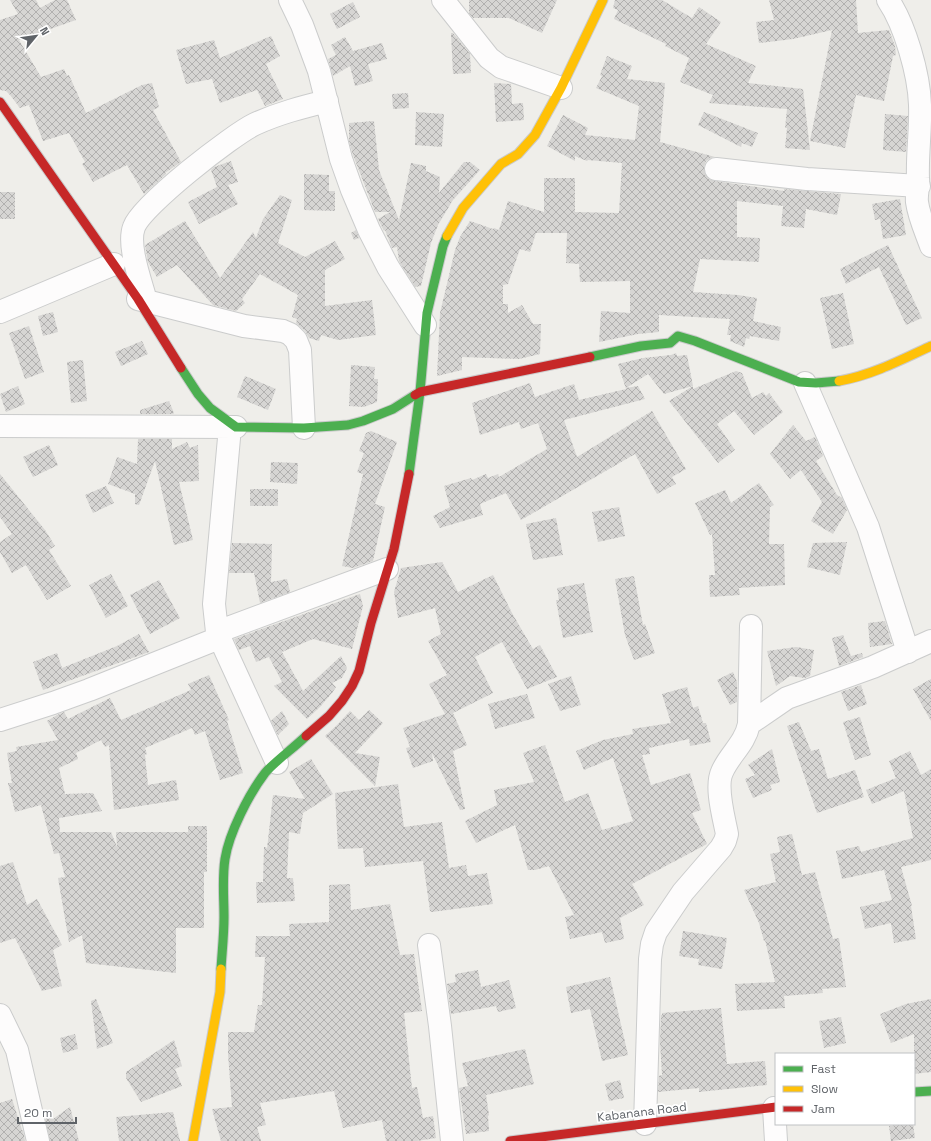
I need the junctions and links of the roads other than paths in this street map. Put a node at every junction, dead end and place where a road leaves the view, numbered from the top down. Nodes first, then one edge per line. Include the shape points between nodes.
1 (290, 0) edge
2 (443, 0) edge
3 (603, 0) edge
4 (888, 0) edge
5 (561, 88) junction
6 (327, 101) junction
7 (0, 102) edge
8 (716, 169) dead end
9 (919, 186) junction
10 (931, 246) edge
11 (114, 264) junction
12 (142, 300) junction
13 (0, 312) edge
14 (425, 325) junction
15 (931, 346) edge
16 (805, 383) junction
17 (420, 392) junction
18 (0, 426) edge
19 (233, 427) junction
20 (304, 428) junction
21 (387, 569) junction
22 (750, 626) dead end
23 (218, 635) junction
24 (931, 640) edge
25 (908, 652) junction
26 (0, 720) edge
27 (749, 724) junction
28 (277, 763) junction
29 (429, 945) dead end
30 (0, 1015) edge
31 (931, 1091) edge
32 (915, 1092) edge
33 (775, 1108) edge
34 (645, 1124) junction
35 (776, 1125) edge
36 (38, 1141) edge
37 (193, 1141) edge
38 (452, 1141) edge
39 (510, 1141) edge
40 (776, 1141) edge

1 - 6 street via 310,45
2 - 5 street via 489,58 501,67
3 - 5 street
4 - 9 street via 902,26 915,68 920,104
5 - 14 street via 535,135 518,154 501,164 455,219 443,246
6 - 12 street via 286,111 242,130 181,178 140,218 134,226 132,237
6 - 14 street via 341,159 369,230 388,267
7 - 11 street
8 - 9 street via 807,179
9 - 10 street via 916,201
11 - 12 street
11 - 13 street
12 - 19 street via 198,394
12 - 20 street via 244,326 290,334 300,350
14 - 17 street
15 - 16 street via 871,373 833,382
16 - 17 street via 678,336 670,343 642,346
16 - 25 street via 868,527
17 - 20 street via 393,409 363,421 348,425
17 - 21 street via 408,480 394,549
18 - 19 street
19 - 20 street
19 - 23 street via 214,604
21 - 23 street
21 - 28 street via 359,671 352,686 329,716
22 - 27 street
23 - 26 street via 89,690
23 - 28 street
24 - 25 street
25 - 27 street via 848,677 787,698
27 - 34 street via 747,734 722,772 719,782 727,834 725,841 683,892 656,932 652,944
28 - 37 street via 266,772 256,787 229,842 225,859 220,992
29 - 38 street
30 - 36 street via 17,1050
31 - 32 street
33 - 34 street, Kabanana Road
34 - 39 street, Kabanana Road
35 - 40 street

